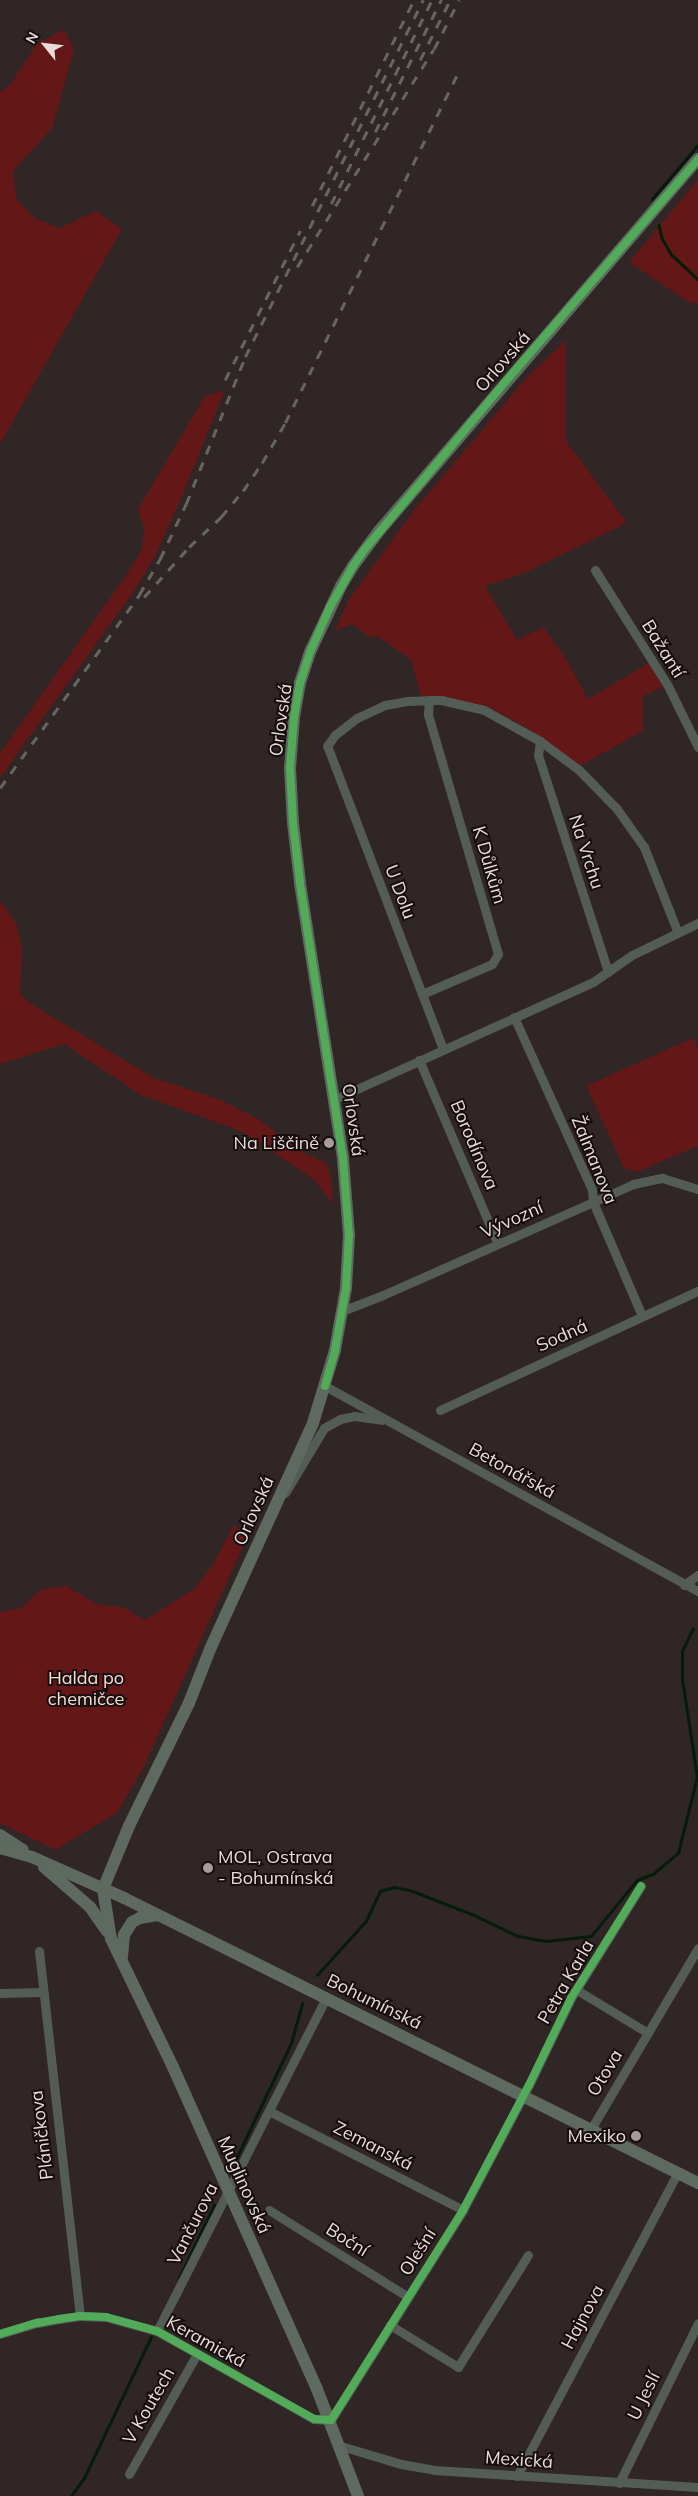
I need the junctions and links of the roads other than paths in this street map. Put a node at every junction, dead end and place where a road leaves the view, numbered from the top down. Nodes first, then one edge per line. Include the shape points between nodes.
1 (698, 159) edge
2 (595, 570) dead end
3 (429, 700) junction
4 (540, 741) junction
5 (698, 747) edge
6 (698, 923) edge
7 (678, 933) junction
8 (608, 972) junction
9 (422, 994) junction
10 (514, 1017) junction
11 (443, 1049) junction
12 (419, 1060) junction
13 (334, 1099) junction
14 (698, 1189) edge
15 (593, 1202) junction
16 (498, 1244) junction
17 (698, 1291) edge
18 (342, 1311) junction
19 (642, 1316) junction
20 (325, 1386) junction
21 (440, 1410) dead end
22 (389, 1421) junction
23 (277, 1503) junction
24 (698, 1575) edge
25 (684, 1585) junction
26 (698, 1591) edge
27 (0, 1836) edge
28 (0, 1848) edge
29 (32, 1857) junction
30 (641, 1886) dead end
31 (103, 1889) junction
32 (158, 1915) junction
33 (109, 1933) junction
34 (698, 1948) edge
35 (39, 1951) dead end
36 (122, 1958) junction
37 (577, 1990) junction
38 (42, 1992) junction
39 (0, 1993) edge
40 (326, 1998) junction
41 (648, 2033) junction
42 (523, 2095) junction
43 (269, 2111) junction
44 (591, 2129) junction
45 (678, 2172) junction
46 (698, 2183) edge
47 (228, 2192) junction
48 (269, 2210) dead end
49 (463, 2210) junction
50 (528, 2255) dead end
51 (408, 2297) junction
52 (80, 2316) junction
53 (698, 2324) edge
54 (390, 2325) junction
55 (157, 2331) junction
56 (0, 2334) edge
57 (197, 2354) junction
58 (330, 2420) junction
59 (341, 2446) junction
60 (129, 2474) dead end
61 (517, 2476) junction
62 (619, 2483) junction
63 (698, 2487) edge
64 (358, 2496) edge

1 - 13 main road, Orlovská via 379,531 341,586 311,650 300,683 290,768 300,882
2 - 5 street, Bažantí via 668,686
3 - 4 street via 455,702 484,710
3 - 9 street, K Důlkům via 428,714 498,954 492,964
3 - 9 street, U Dolu via 385,706 357,718 335,735 327,746
4 - 7 street via 580,770 617,809 644,847
4 - 8 street, Na Vrchu via 538,755
6 - 7 street
7 - 8 street via 632,955
8 - 10 street via 593,982
9 - 11 street, U Dolu
10 - 11 street
10 - 15 street, Žalmanova via 592,1190
11 - 12 street
12 - 13 street
12 - 16 street, Borodínova
13 - 18 main road, Orlovská via 349,1235
14 - 15 street, Vývozní via 662,1178 632,1184
15 - 16 street, Vývozní
15 - 19 street, Žalmanova
16 - 18 street, Vývozní
17 - 19 street, Sodná
18 - 20 main road, Orlovská
19 - 21 street, Sodná
20 - 22 street, Betonářská
20 - 23 main road, Orlovská via 313,1423
22 - 23 street via 354,1416 324,1428 293,1484
22 - 25 street, Betonářská
23 - 31 main road, Orlovská
24 - 25 street
25 - 26 street, Betonářská
27 - 29 main road, Bohumínská
28 - 29 main road, Bohumínská
29 - 31 main road, Bohumínská
29 - 33 main road via 90,1907
30 - 37 street, Petra Karla
31 - 32 main road, Bohumínská
31 - 33 main road, Muglinovská
32 - 36 main road via 132,1922 124,1935
32 - 40 main road, Bohumínská
33 - 36 main road, Muglinovská
34 - 41 street, Otova
35 - 38 street, Pláničkova
36 - 47 main road, Muglinovská
37 - 41 street
37 - 42 street, Petra Karla
38 - 39 street
38 - 52 street, Pláničkova
40 - 42 main road, Bohumínská
40 - 43 street, Vančurova
41 - 44 street, Otova
42 - 44 main road, Bohumínská
42 - 49 street, Olešní
43 - 47 street, Vančurova
43 - 49 street, Zemanská
44 - 45 main road, Bohumínská
45 - 46 main road, Bohumínská
45 - 61 street, Hajnova
47 - 55 street, Vančurova
47 - 58 main road, Muglinovská
48 - 51 street, Boční
49 - 51 street, Olešní
50 - 54 street via 458,2367
51 - 54 street, Olešní
52 - 55 street, Keramická via 106,2318
52 - 56 street, Keramická via 37,2323
53 - 62 street, U Jeslí
54 - 58 street, Olešní
55 - 57 street, Keramická
57 - 58 street, Keramická via 314,2419
57 - 60 street, V Koutech
58 - 59 main road, Muglinovská
59 - 61 street, Mexická via 434,2470
59 - 64 main road, Muglinovská
61 - 62 street, Mexická
62 - 63 street, Mexická

